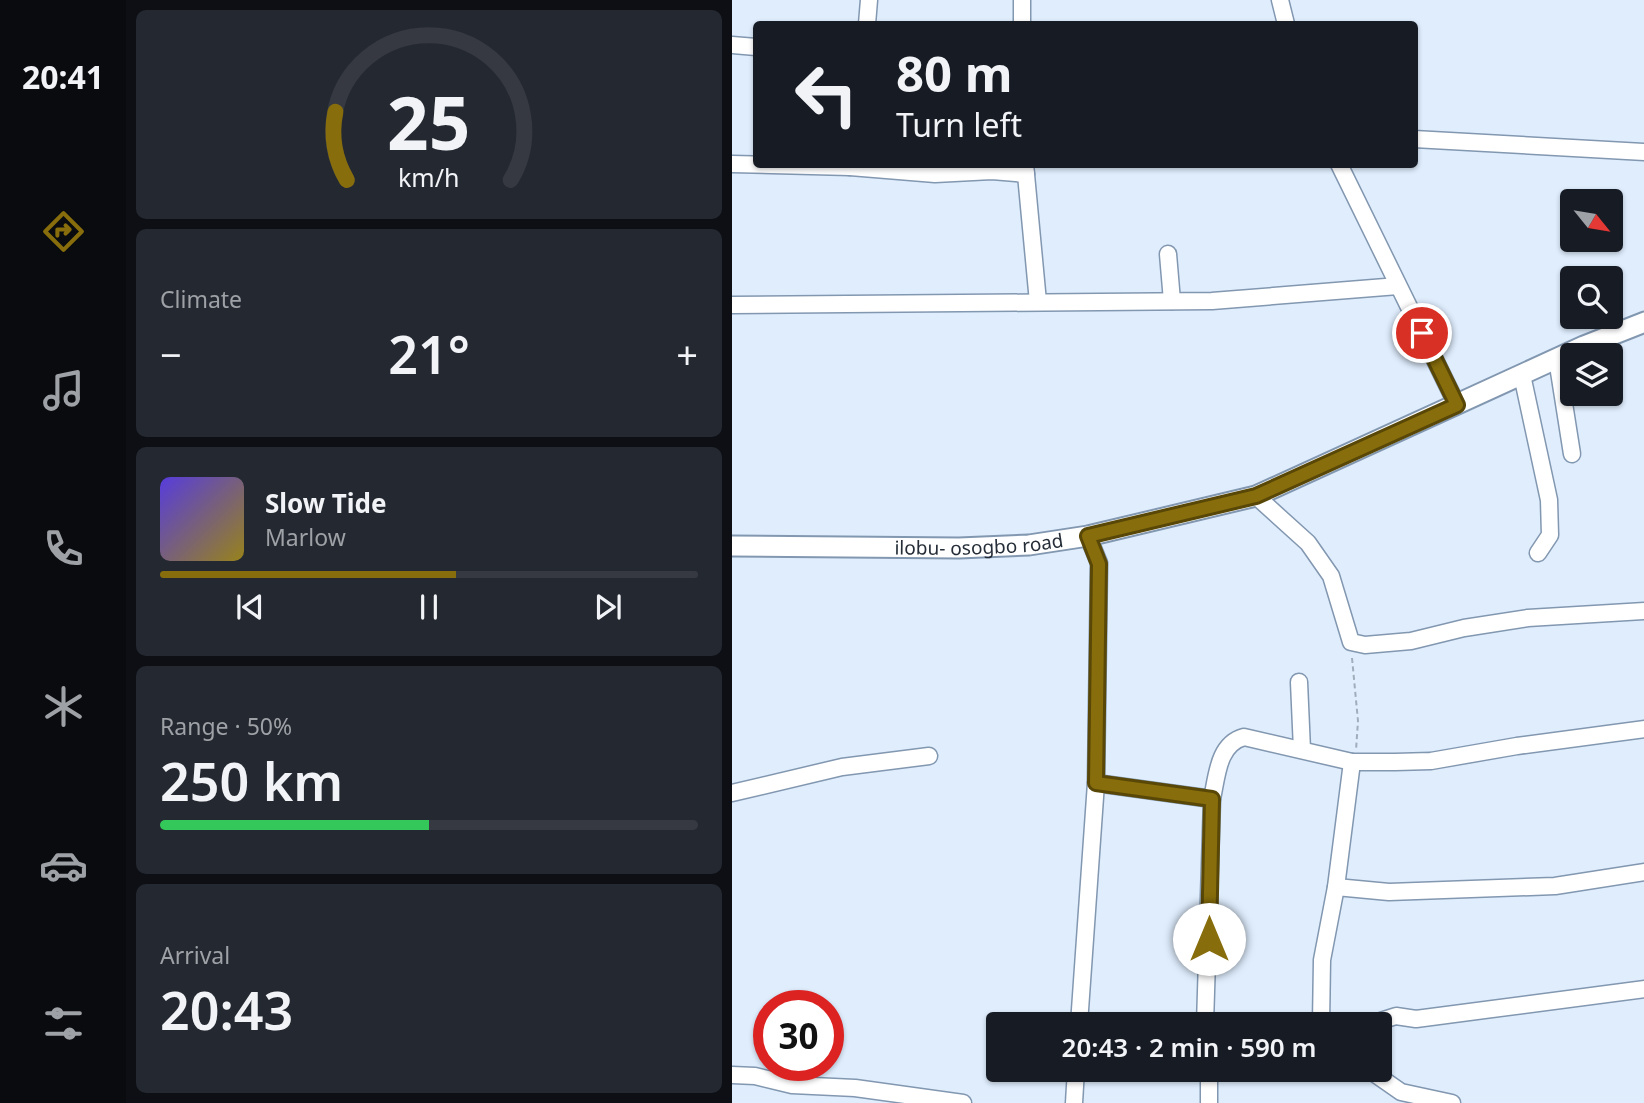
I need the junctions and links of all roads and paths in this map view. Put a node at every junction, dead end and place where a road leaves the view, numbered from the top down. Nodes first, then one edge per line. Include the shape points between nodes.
1 (869, 0) edge
2 (1022, 0) edge
3 (1280, 0) edge
4 (867, 21) edge
5 (1023, 21) edge
6 (1285, 21) edge
7 (732, 46) edge
8 (753, 47) edge
9 (1418, 139) edge
10 (1644, 152) edge
11 (732, 164) edge
12 (753, 164) edge
13 (872, 168) edge
14 (1341, 168) edge
15 (1026, 169) edge
16 (1168, 254) dead end
17 (1398, 286) junction
18 (1172, 301) junction
19 (1038, 302) junction
20 (732, 305) edge
21 (1644, 322) edge
22 (1557, 359) junction
23 (1522, 375) junction
24 (1457, 405) junction
25 (1572, 454) dead end
26 (1256, 496) junction
27 (1088, 536) junction
28 (732, 546) edge
29 (1538, 553) dead end
30 (1644, 611) edge
31 (1351, 642) junction
32 (1299, 682) dead end
33 (1644, 729) edge
34 (1302, 750) junction
35 (929, 756) dead end
36 (1352, 762) junction
37 (1096, 783) junction
38 (732, 793) edge
39 (1212, 799) junction
40 (1644, 872) edge
41 (1336, 887) junction
42 (1644, 989) edge
43 (1080, 1012) edge
44 (1205, 1012) edge
45 (1321, 1012) edge
46 (1392, 1017) edge
47 (732, 1075) edge
48 (1075, 1082) edge
49 (1209, 1082) edge
50 (1383, 1082) edge
51 (853, 1096) edge
52 (1401, 1098) edge
53 (963, 1103) edge
54 (1074, 1103) edge
55 (1209, 1103) edge
56 (1452, 1103) edge

1 - 4 street
2 - 5 street
3 - 6 street
7 - 8 street
9 - 10 street
11 - 12 street
13 - 15 street via 936,174
14 - 17 street
15 - 19 street
16 - 18 street
17 - 18 street
17 - 24 street
18 - 19 street
19 - 20 street
21 - 22 main road, ilobu- osogbo road
22 - 23 main road, ilobu- osogbo road
22 - 25 street
23 - 24 main road, ilobu- osogbo road
23 - 29 street via 1549,500 1550,535
24 - 26 main road, ilobu- osogbo road
26 - 27 main road, ilobu- osogbo road
26 - 31 street via 1308,543 1331,576
27 - 28 main road, ilobu- osogbo road via 959,548
27 - 37 street via 1099,564
30 - 31 street via 1528,618 1411,641
31 - 36 path via 1358,721
32 - 34 street
33 - 36 street via 1431,761
34 - 36 street
34 - 39 street via 1255,738 1235,740 1223,752
35 - 38 street via 829,769
36 - 41 street
37 - 39 street
37 - 43 street
39 - 44 street
40 - 41 street via 1555,886 1389,892
41 - 45 street via 1322,960
42 - 46 street via 1416,1020
47 - 51 street
48 - 54 street
49 - 55 street
50 - 52 street
51 - 53 street
52 - 56 street

